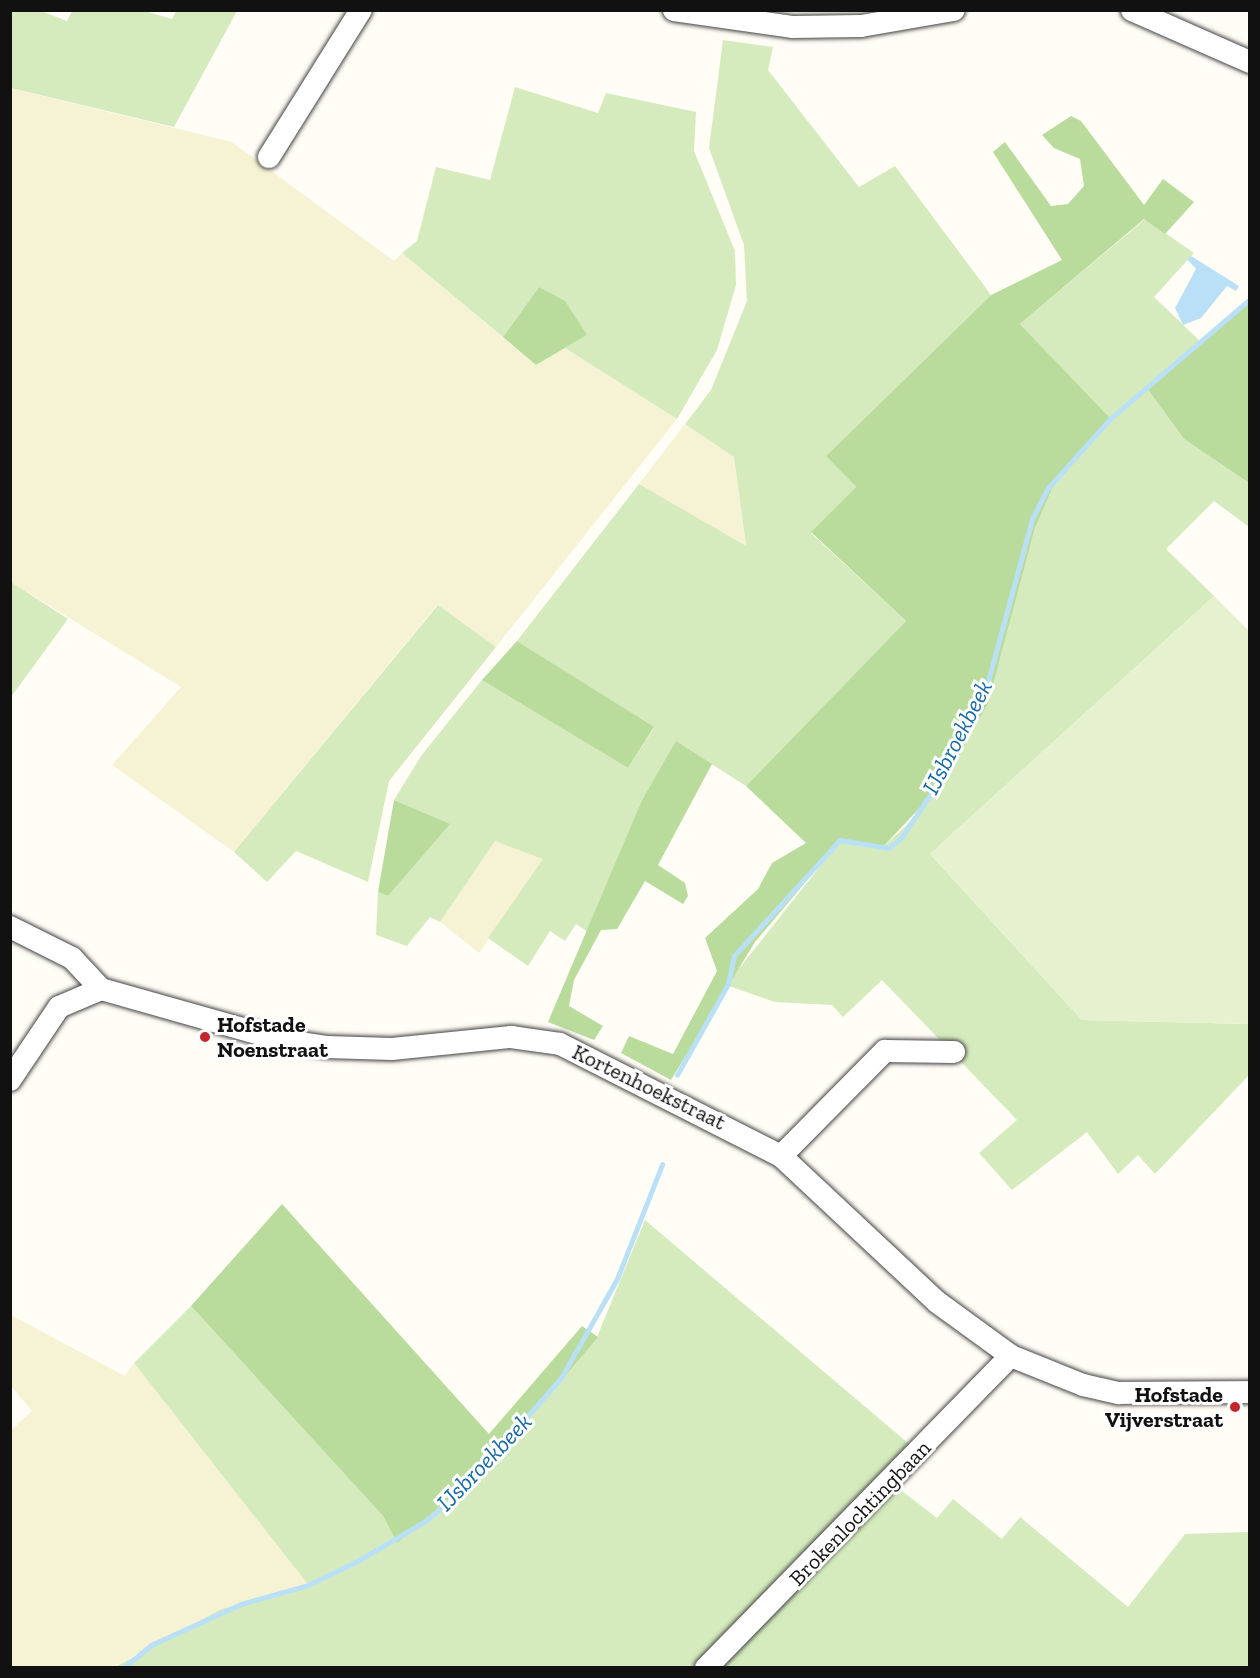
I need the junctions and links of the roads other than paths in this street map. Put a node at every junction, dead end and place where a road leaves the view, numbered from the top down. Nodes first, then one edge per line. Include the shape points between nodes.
1 (361, 10) edge
2 (674, 10) edge
3 (954, 10) edge
4 (1132, 10) edge
5 (1250, 62) edge
6 (269, 157) dead end
7 (10, 927) edge
8 (101, 989) junction
9 (954, 1052) dead end
10 (10, 1080) edge
11 (781, 1156) junction
12 (1011, 1356) junction
13 (1250, 1392) edge
14 (706, 1668) edge

1 - 6 street
2 - 3 street via 792,27 861,26
4 - 5 street
7 - 8 street via 72,958
8 - 10 street via 59,1007
8 - 11 street, Kortenhoekstraat via 281,1040 327,1047 392,1049 511,1036 560,1044
9 - 11 street via 885,1051
11 - 12 street, Kortenhoekstraat via 937,1302
12 - 13 street, Kortenhoekstraat via 1083,1385 1119,1393
12 - 14 street, Brokenlochtingbaan

